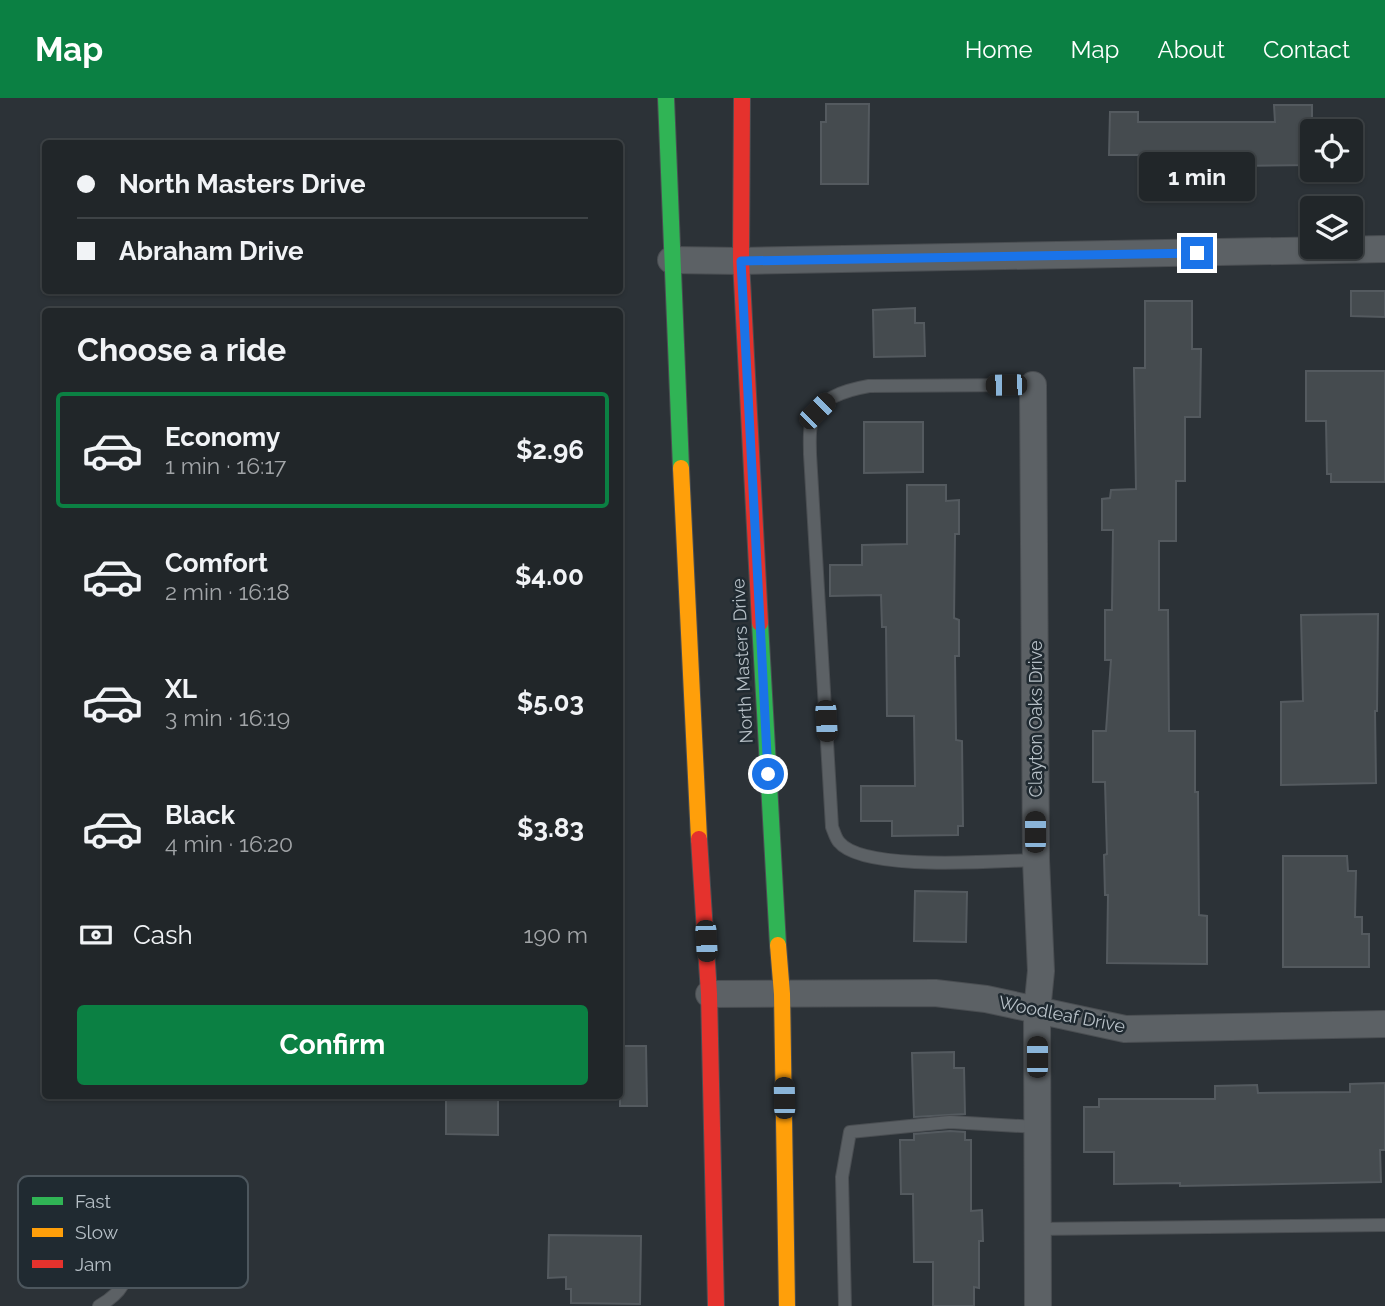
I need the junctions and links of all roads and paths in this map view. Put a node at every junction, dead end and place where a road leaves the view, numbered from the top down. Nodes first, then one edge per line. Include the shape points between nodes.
1 (666, 98) edge
2 (742, 98) edge
3 (1385, 249) edge
4 (671, 260) junction
5 (741, 261) junction
6 (1033, 384) joint
7 (1035, 860) junction
8 (709, 994) junction
9 (782, 994) junction
10 (1037, 1011) junction
11 (1385, 1024) edge
12 (1037, 1127) junction
13 (1385, 1226) edge
14 (1038, 1229) junction
15 (120, 1288) edge
16 (99, 1306) edge
17 (716, 1306) edge
18 (787, 1306) edge
19 (845, 1306) edge
20 (1038, 1306) edge

1 - 4 main road
2 - 5 main road, North Masters Drive
3 - 5 street
4 - 5 street
4 - 8 main road
5 - 9 main road, North Masters Drive
6 - 7 street, Clayton Oaks Drive
6 - 7 lane via 845,390 817,411 811,424 810,454 832,827 839,843 858,854 908,862
7 - 10 street, Clayton Oaks Drive via 1041,971
8 - 9 street, Woodleaf Drive
8 - 17 main road
9 - 10 street, Woodleaf Drive via 935,992
9 - 18 main road, North Masters Drive
10 - 11 street, Woodleaf Drive via 1125,1029
10 - 12 street, Clayton Oaks Drive
12 - 14 street, Clayton Oaks Drive
12 - 19 lane via 950,1122 850,1132 842,1177
13 - 14 lane
14 - 20 street, Clayton Oaks Drive
15 - 16 lane

